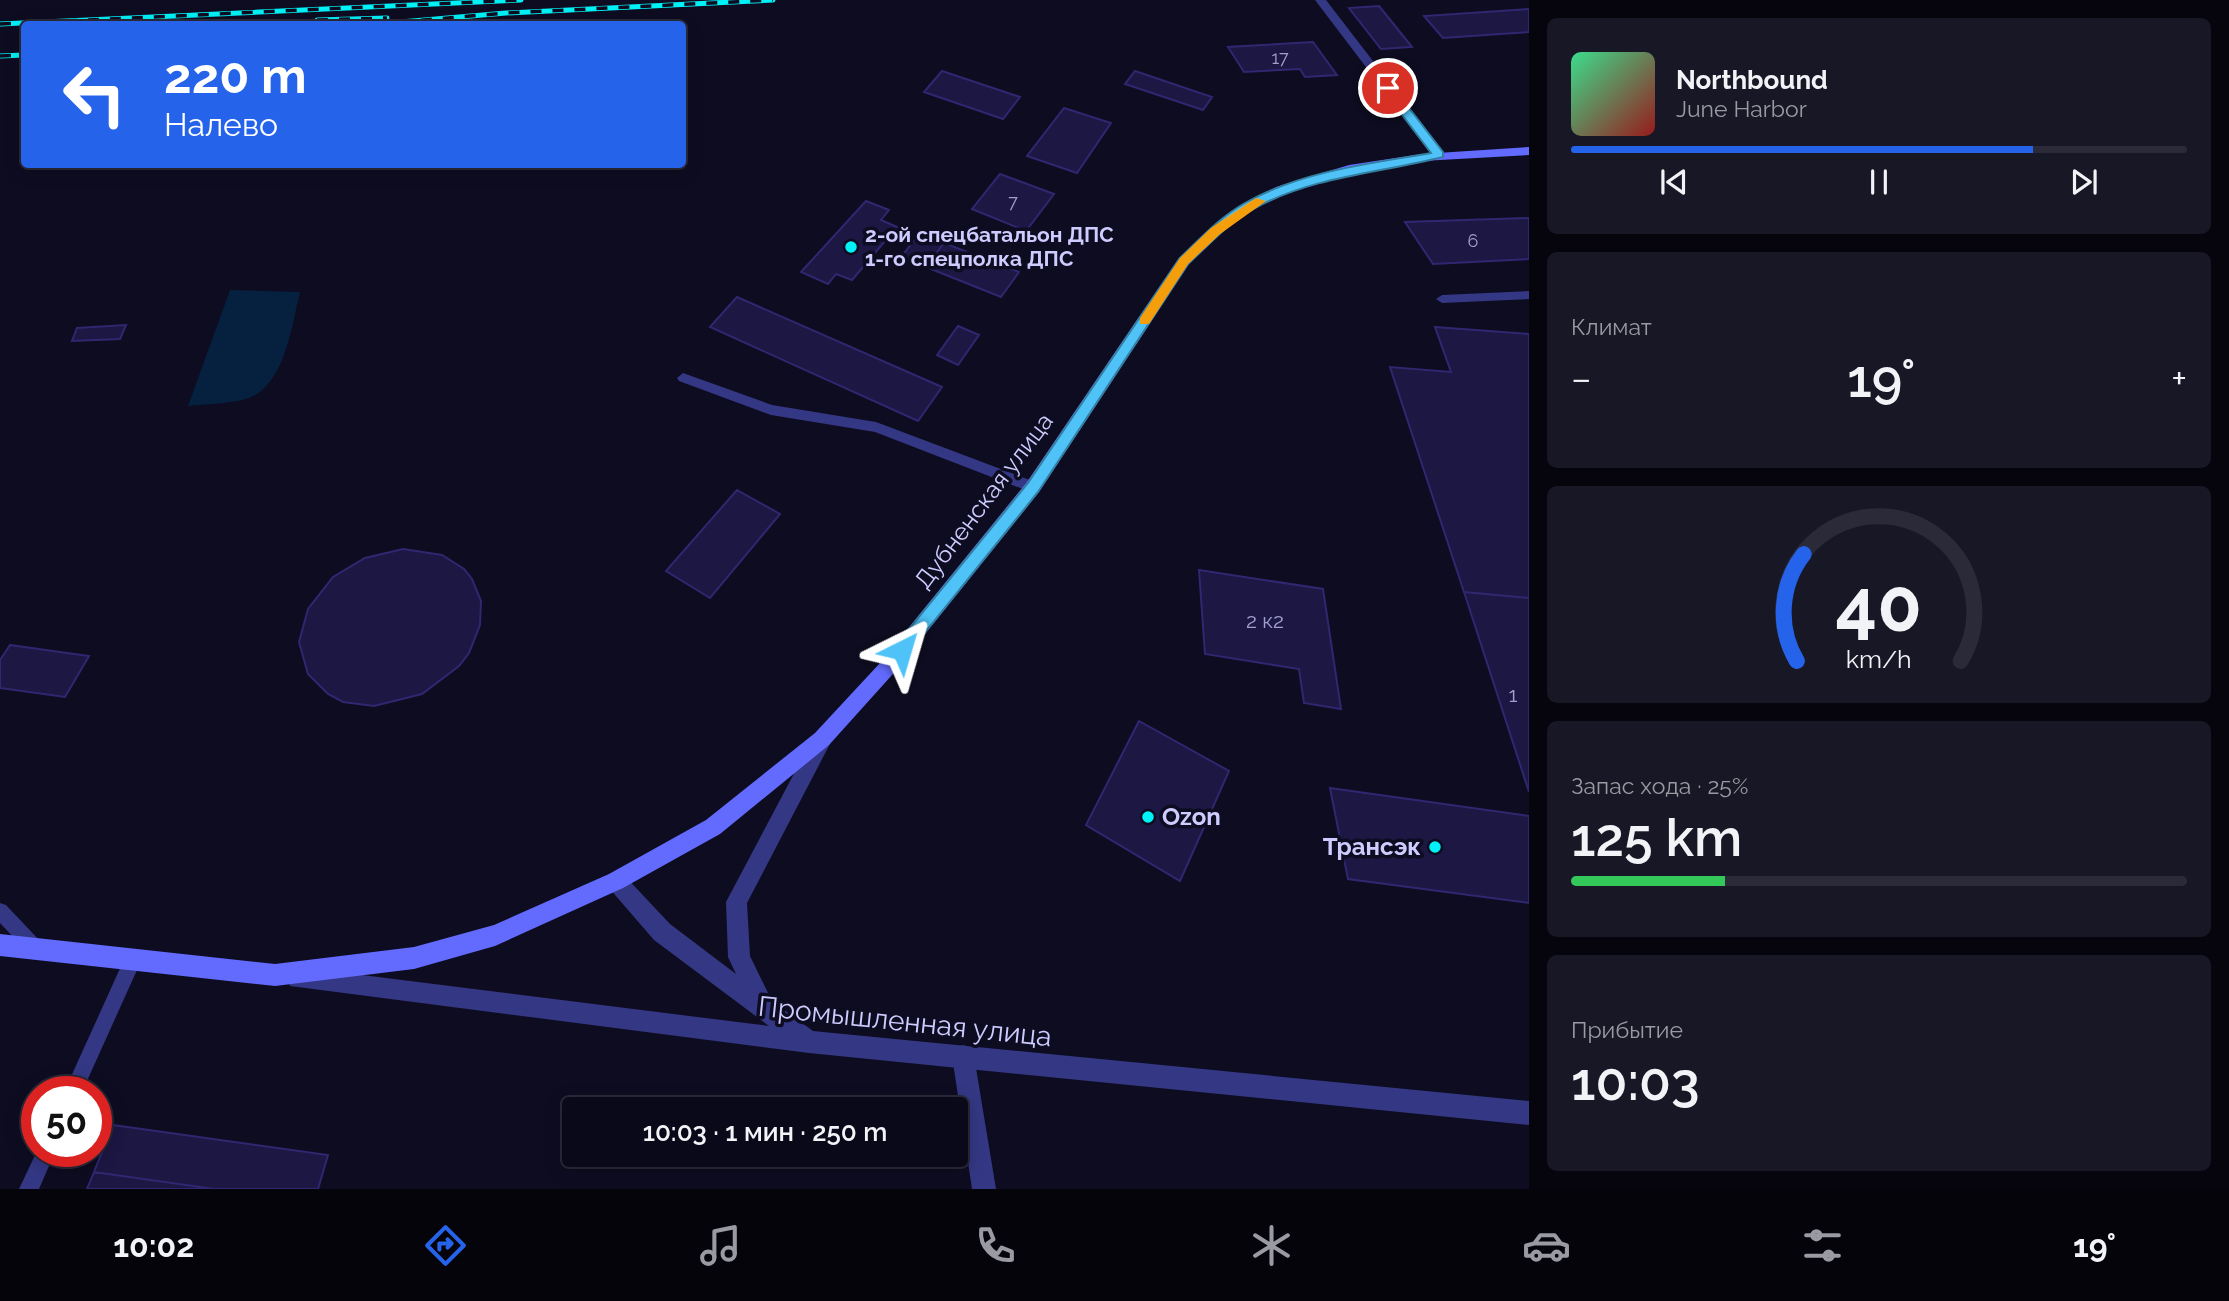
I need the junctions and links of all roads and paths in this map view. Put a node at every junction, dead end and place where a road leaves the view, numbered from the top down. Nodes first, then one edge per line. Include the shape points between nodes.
1 (1320, 0) edge
2 (1529, 151) edge
3 (1439, 155) junction
4 (1529, 295) edge
5 (1442, 299) dead end
6 (683, 378) dead end
7 (1033, 487) junction
8 (822, 739) junction
9 (616, 881) junction
10 (0, 911) edge
11 (0, 945) edge
12 (35, 948) junction
13 (133, 959) junction
14 (275, 975) junction
15 (765, 1010) junction
16 (809, 1042) junction
17 (963, 1056) junction
18 (80, 1076) edge
19 (1529, 1113) edge
20 (39, 1167) edge
21 (29, 1189) edge
22 (984, 1189) edge

1 - 3 street
2 - 3 main road, Дубненская улица
3 - 7 main road, Дубненская улица via 1333,174 1290,188 1249,206 1215,231 1184,261
4 - 5 lane
6 - 7 lane via 771,410 876,427
7 - 8 main road, Дубненская улица via 886,669
8 - 9 main road, Дубненская улица via 713,827
8 - 15 street via 736,902 739,957
9 - 14 main road, Дубненская улица via 495,935 414,958
9 - 15 street via 662,932
10 - 12 lane
11 - 12 main road, Дубненская улица
12 - 13 main road, Дубненская улица
13 - 14 main road, Дубненская улица
13 - 18 lane
14 - 16 street, Промышленная улица
15 - 16 street
16 - 17 street, Промышленная улица
17 - 19 street, Промышленная улица
17 - 22 street
20 - 21 lane

